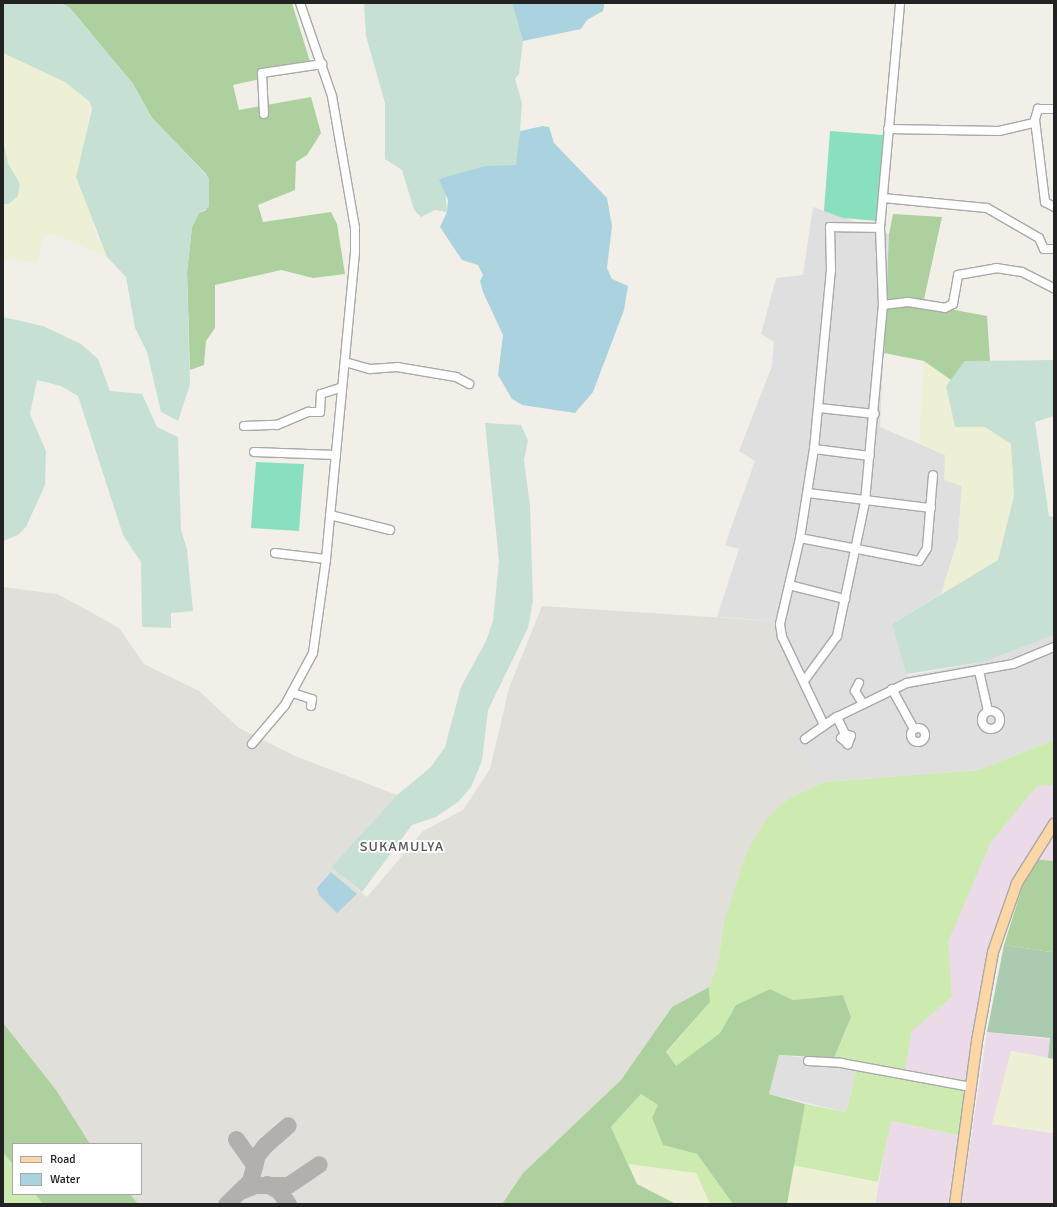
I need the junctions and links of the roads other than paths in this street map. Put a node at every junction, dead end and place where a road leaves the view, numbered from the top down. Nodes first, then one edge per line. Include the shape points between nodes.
1 (300, 3) edge
2 (900, 3) edge
3 (322, 64) junction
4 (1054, 109) edge
5 (264, 114) dead end
6 (1035, 120) junction
7 (888, 129) junction
8 (883, 198) junction
9 (1054, 207) edge
10 (880, 228) junction
11 (1054, 249) edge
12 (1054, 288) edge
13 (883, 305) junction
14 (345, 362) junction
15 (469, 384) dead end
16 (342, 387) junction
17 (819, 408) junction
18 (875, 414) junction
19 (244, 426) dead end
20 (814, 449) junction
21 (254, 452) dead end
22 (336, 455) junction
23 (870, 456) junction
24 (933, 475) dead end
25 (808, 493) junction
26 (865, 502) junction
27 (931, 508) junction
28 (330, 515) junction
29 (390, 530) dead end
30 (800, 538) junction
31 (856, 551) junction
32 (275, 553) dead end
33 (326, 559) junction
34 (789, 585) junction
35 (845, 599) junction
36 (1054, 647) edge
37 (979, 671) junction
38 (804, 680) junction
39 (859, 683) dead end
40 (892, 689) junction
41 (293, 693) junction
42 (863, 704) junction
43 (311, 706) dead end
44 (988, 711) dead end
45 (837, 717) junction
46 (824, 725) junction
47 (914, 729) dead end
48 (845, 734) dead end
49 (805, 739) dead end
50 (252, 744) dead end
51 (1054, 824) edge
52 (808, 1061) dead end
53 (971, 1088) junction
54 (955, 1204) edge

1 - 3 street
2 - 7 street
3 - 5 street via 262,73
3 - 14 street via 338,122 355,228
4 - 6 street via 1038,109
6 - 7 street via 1028,126 999,131
6 - 9 street via 1045,202
7 - 8 street
8 - 10 street
8 - 11 street via 987,208 1039,238 1044,248
10 - 13 street
10 - 17 street via 830,227 831,270
12 - 13 street via 1022,272 996,268 958,275 955,300 945,308 908,302
13 - 18 street
14 - 15 street via 370,369 397,368 456,377
14 - 16 street
16 - 19 street via 322,394 320,412 308,412 277,425
16 - 22 street
17 - 18 street
17 - 20 street
18 - 23 street
20 - 23 street
20 - 25 street
21 - 22 street
22 - 28 street
23 - 26 street
24 - 27 street
25 - 26 street
25 - 30 street
26 - 27 street
26 - 31 street
27 - 31 street via 927,548 919,561
28 - 29 street
28 - 33 street
30 - 31 street
30 - 34 street
31 - 35 street
32 - 33 street
33 - 41 street via 313,653
34 - 35 street
34 - 38 street via 780,631
35 - 38 street via 835,642
36 - 37 street via 1013,664
37 - 40 street via 923,679
37 - 44 street
38 - 46 street
39 - 42 street via 855,691
40 - 42 street
40 - 47 street
41 - 43 street via 312,699
41 - 50 street
42 - 45 street
45 - 46 street
45 - 48 street
46 - 49 street
51 - 53 main road via 1017,883 993,952
52 - 53 street via 841,1063
53 - 54 main road

